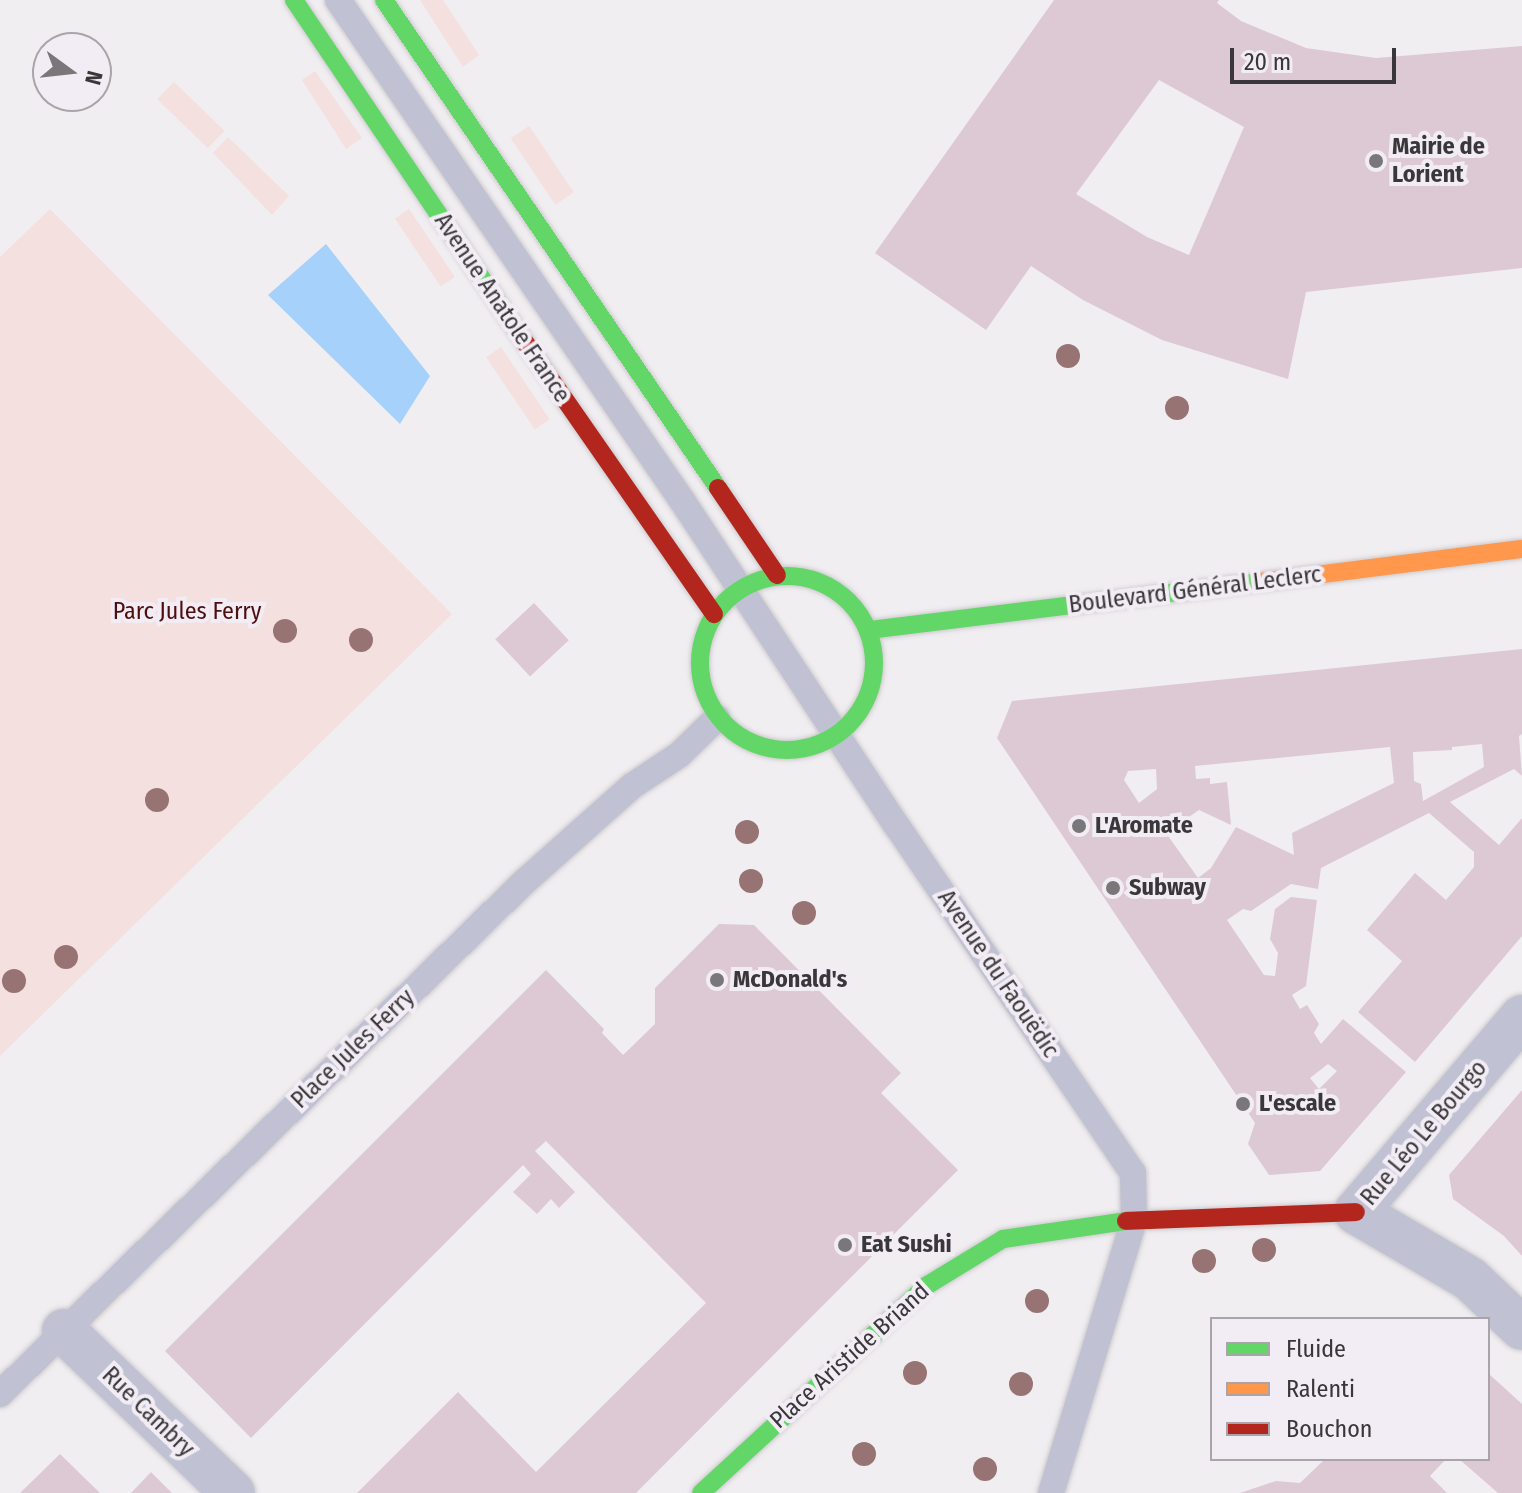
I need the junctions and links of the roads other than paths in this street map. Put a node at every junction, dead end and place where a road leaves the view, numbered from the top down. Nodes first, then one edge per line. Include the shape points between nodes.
1 (294, 0) edge
2 (338, 0) edge
3 (384, 0) edge
4 (1522, 549) edge
5 (777, 575) junction
6 (740, 588) junction
7 (714, 614) junction
8 (869, 630) junction
9 (717, 718) junction
10 (838, 736) junction
11 (1522, 1017) edge
12 (1356, 1212) junction
13 (1134, 1220) junction
14 (1522, 1328) edge
15 (64, 1331) junction
16 (0, 1394) edge
17 (233, 1493) edge
18 (701, 1493) edge
19 (1051, 1493) edge

1 - 7 main road, Avenue Anatole France
2 - 6 lane, Avenue Anatole France
3 - 5 main road
4 - 8 main road, Boulevard Général Leclerc
5 - 6 main road
5 - 8 main road via 805,577 832,587 854,606
6 - 7 main road
6 - 10 lane, Avenue Anatole France
7 - 9 main road via 702,639 699,667
8 - 10 main road via 875,659 871,689 859,715
9 - 10 main road via 736,736 774,750 788,752
9 - 15 lane, Place Jules Ferry via 522,884
10 - 13 lane, Avenue du Faouëdic via 1133,1173
11 - 12 street, Rue Léo Le Bourgo
12 - 13 main road, Place Aristide Briand
12 - 14 street via 1470,1279
13 - 18 main road, Place Aristide Briand via 1003,1239 926,1286
13 - 19 lane
15 - 16 lane, Place Jules Ferry
15 - 17 street, Rue Cambry

